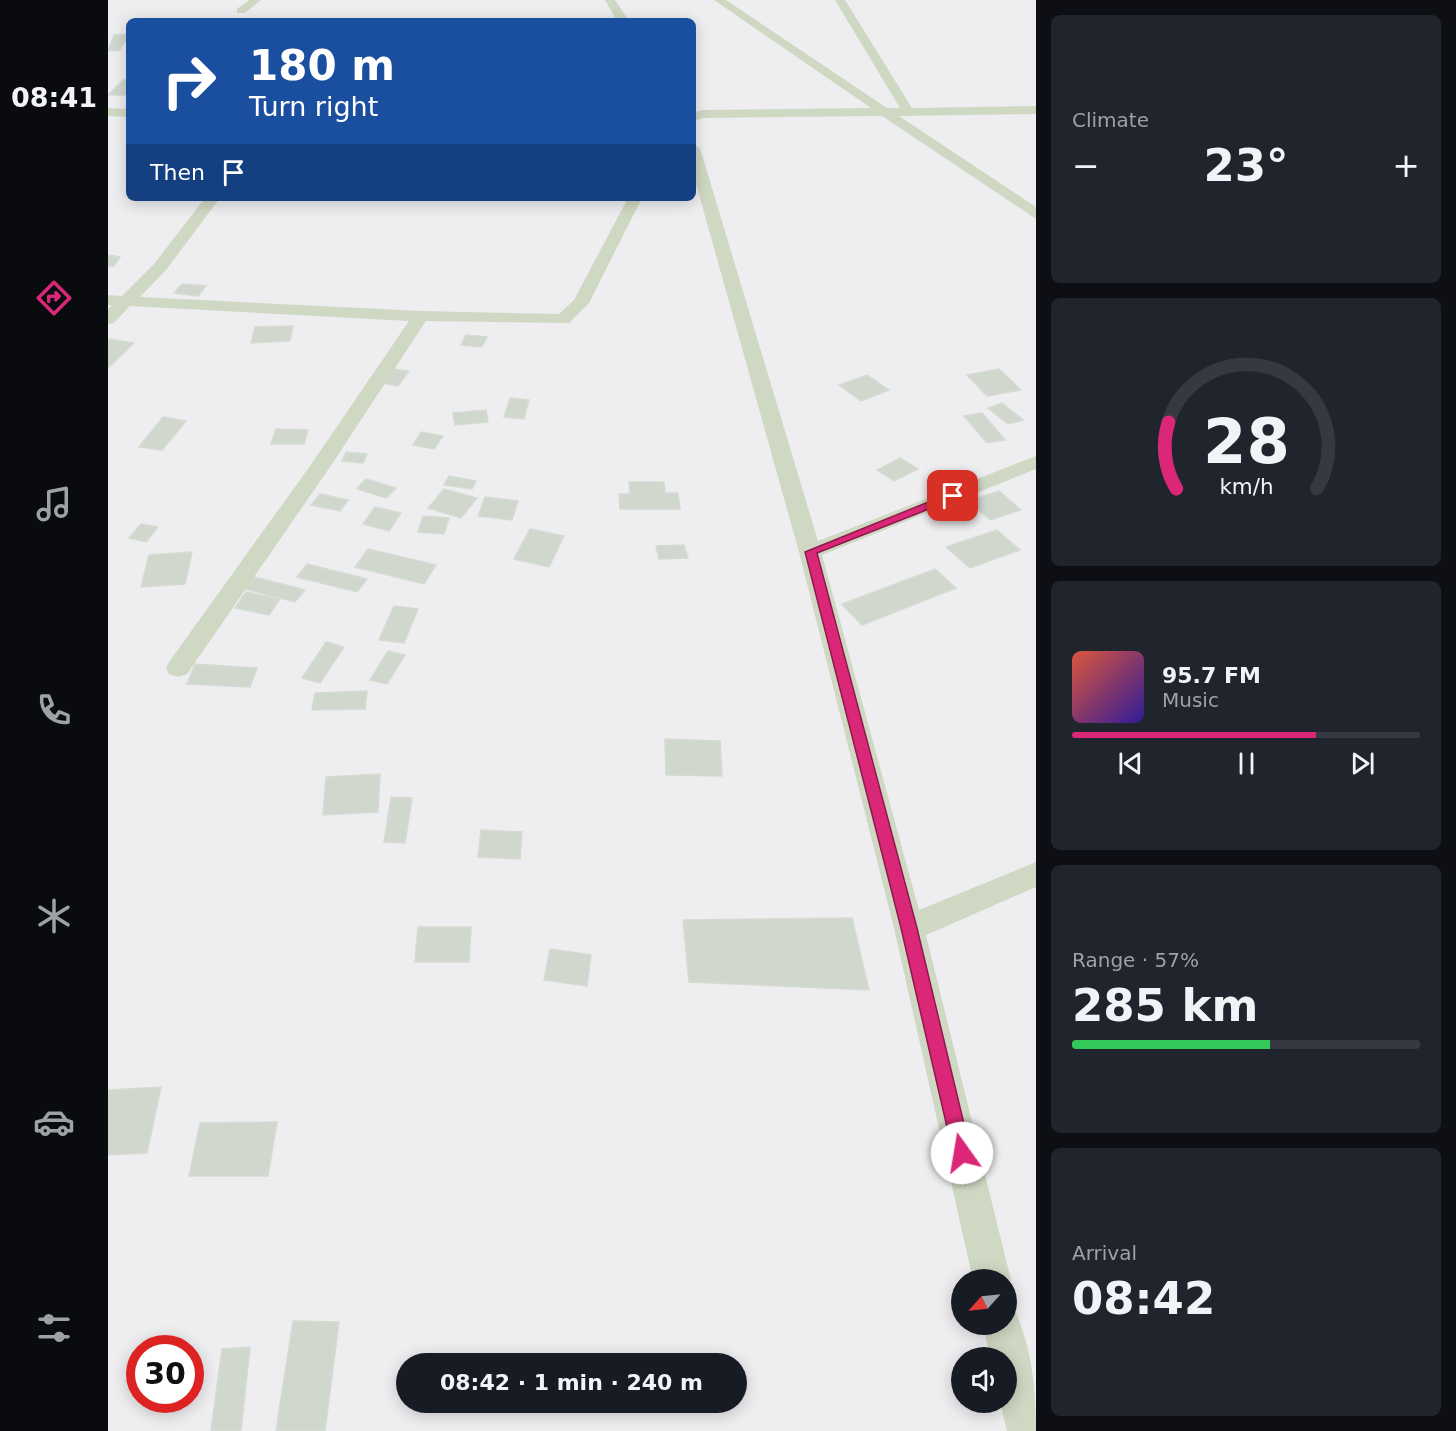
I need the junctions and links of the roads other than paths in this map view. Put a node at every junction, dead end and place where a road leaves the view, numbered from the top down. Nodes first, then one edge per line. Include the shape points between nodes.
1 (256, 0) edge
2 (610, 0) edge
3 (719, 0) edge
4 (840, 0) edge
5 (241, 11) dead end
6 (621, 18) edge
7 (1036, 110) edge
8 (884, 111) junction
9 (908, 111) junction
10 (108, 112) edge
11 (126, 113) edge
12 (696, 116) edge
13 (696, 158) edge
14 (211, 201) edge
15 (633, 201) edge
16 (1036, 214) edge
17 (108, 300) edge
18 (128, 301) junction
19 (421, 316) junction
20 (108, 319) edge
21 (1036, 462) edge
22 (810, 552) junction
23 (178, 668) dead end
24 (1036, 874) edge
25 (909, 928) junction
26 (989, 1269) edge
27 (1005, 1335) edge
28 (1030, 1426) edge

1 - 5 street
2 - 6 street
3 - 8 street
4 - 9 street
7 - 9 street
8 - 9 street
8 - 12 street
8 - 16 street
10 - 11 street
13 - 22 street
14 - 18 street via 180,243
15 - 19 street via 581,303 564,320
17 - 18 street
18 - 19 street
18 - 20 street
19 - 23 street
21 - 22 street
22 - 25 street
24 - 25 street
25 - 26 street
27 - 28 street

